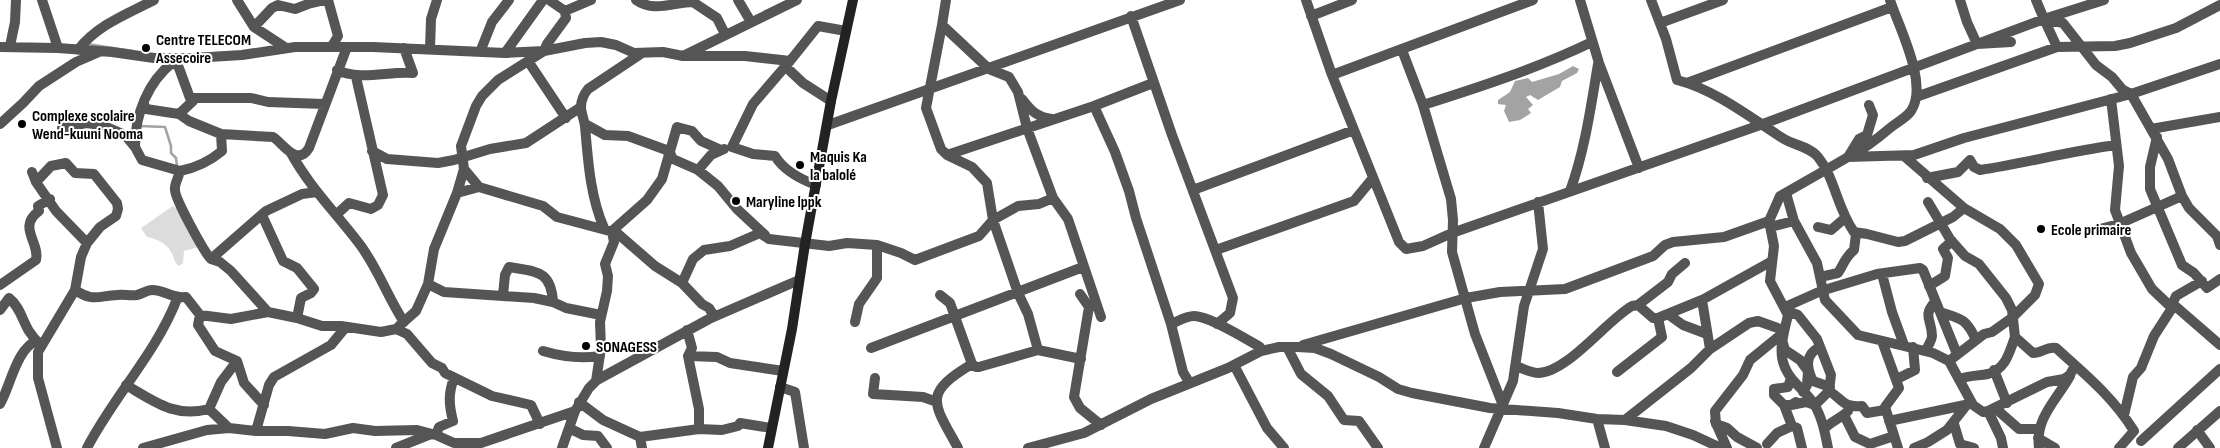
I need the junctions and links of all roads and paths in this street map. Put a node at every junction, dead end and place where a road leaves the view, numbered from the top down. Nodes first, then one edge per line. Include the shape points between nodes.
1 (16, 0) edge
2 (42, 0) edge
3 (154, 0) edge
4 (237, 0) edge
5 (326, 0) edge
6 (437, 0) edge
7 (509, 0) edge
8 (544, 0) edge
9 (550, 0) edge
10 (591, 0) edge
11 (636, 0) edge
12 (738, 0) edge
13 (797, 0) edge
14 (853, 0) edge
15 (946, 0) edge
16 (1180, 0) edge
17 (1306, 0) edge
18 (1352, 0) edge
19 (1533, 0) edge
20 (1580, 0) edge
21 (1651, 0) edge
22 (1723, 0) edge
23 (1960, 0) edge
24 (2036, 0) edge
25 (2104, 0) edge
26 (1891, 4) edge
27 (2220, 4) edge
28 (565, 11) junction
29 (1130, 16) junction
30 (1311, 16) junction
31 (2044, 19) junction
32 (751, 22) junction
33 (1660, 23) junction
34 (942, 24) junction
35 (254, 27) junction
36 (846, 32) junction
37 (725, 34) junction
38 (1592, 42) junction
39 (2011, 42) dead end
40 (1977, 44) junction
41 (332, 46) junction
42 (5, 47) edge
43 (348, 47) junction
44 (2057, 47) junction
45 (2081, 47) junction
46 (58, 48) junction
47 (286, 48) junction
48 (404, 48) junction
49 (430, 49) junction
50 (78, 50) junction
51 (1402, 50) junction
52 (100, 51) junction
53 (544, 51) junction
54 (480, 52) junction
55 (505, 52) junction
56 (642, 53) junction
57 (684, 56) junction
58 (172, 60) junction
59 (528, 61) junction
60 (1599, 63) junction
61 (789, 64) junction
62 (2220, 64) edge
63 (1914, 67) junction
64 (989, 69) junction
65 (338, 70) junction
66 (1332, 75) junction
67 (356, 76) junction
68 (1153, 82) junction
69 (1687, 83) junction
70 (928, 90) junction
71 (1018, 92) junction
72 (2131, 94) junction
73 (1916, 97) junction
74 (190, 98) junction
75 (2111, 99) junction
76 (831, 101) junction
77 (144, 104) junction
78 (324, 104) junction
79 (1423, 105) junction
80 (1094, 106) junction
81 (1869, 106) dead end
82 (581, 107) junction
83 (179, 114) junction
84 (2220, 117) edge
85 (566, 118) junction
86 (1053, 119) junction
87 (0, 124) edge
88 (585, 124) junction
89 (1763, 124) junction
90 (828, 125) junction
91 (62, 128) dead end
92 (1027, 128) junction
93 (1354, 130) junction
94 (2154, 133) junction
95 (221, 134) junction
96 (2116, 145) junction
97 (135, 147) junction
98 (732, 147) junction
99 (721, 150) junction
100 (372, 151) junction
101 (669, 151) junction
102 (291, 154) junction
103 (946, 156) junction
104 (1904, 156) junction
105 (1848, 158) junction
106 (387, 159) junction
107 (463, 163) junction
108 (374, 164) junction
109 (1638, 168) junction
110 (698, 170) junction
111 (1827, 170) junction
112 (180, 171) junction
113 (1373, 178) junction
114 (1927, 178) junction
115 (816, 185) junction
116 (479, 187) junction
117 (1193, 190) junction
118 (1570, 191) junction
119 (317, 192) junction
120 (457, 192) junction
121 (1786, 193) junction
122 (2182, 196) junction
123 (1053, 198) junction
124 (50, 199) junction
125 (1538, 202) junction
126 (1928, 202) dead end
127 (1964, 208) junction
128 (2157, 208) junction
129 (262, 214) junction
130 (337, 214) junction
131 (1845, 218) junction
132 (993, 220) junction
133 (1794, 220) junction
134 (1942, 223) junction
135 (1769, 224) junction
136 (2119, 224) junction
137 (1818, 227) dead end
138 (608, 229) junction
139 (2096, 230) dead end
140 (1452, 233) junction
141 (1856, 234) junction
142 (766, 236) junction
143 (1952, 241) junction
144 (87, 243) junction
145 (805, 244) junction
146 (876, 245) junction
147 (2220, 245) edge
148 (1216, 250) junction
149 (211, 259) junction
150 (1772, 261) junction
151 (1685, 263) dead end
152 (1084, 268) junction
153 (1882, 274) junction
154 (1820, 277) junction
155 (2220, 279) edge
156 (799, 280) junction
157 (2202, 281) junction
158 (682, 283) junction
159 (428, 284) junction
160 (0, 285) edge
161 (1929, 286) junction
162 (75, 290) junction
163 (1530, 290) junction
164 (1822, 291) junction
165 (1018, 293) junction
166 (1080, 294) dead end
167 (503, 295) junction
168 (940, 295) dead end
169 (9, 298) junction
170 (1466, 298) junction
171 (177, 299) junction
172 (1702, 300) junction
173 (553, 302) junction
174 (1935, 302) junction
175 (1638, 305) junction
176 (2172, 306) junction
177 (1786, 309) junction
178 (0, 310) edge
179 (268, 312) junction
180 (1940, 312) junction
181 (200, 315) junction
182 (1669, 315) junction
183 (601, 316) junction
184 (714, 316) junction
185 (955, 317) junction
186 (1101, 317) dead end
187 (2013, 317) junction
188 (297, 318) junction
189 (1658, 318) junction
190 (855, 322) dead end
191 (1171, 324) junction
192 (1217, 324) junction
193 (400, 325) junction
194 (345, 328) junction
195 (687, 330) junction
196 (1707, 334) junction
197 (1782, 334) junction
198 (2015, 337) junction
199 (1976, 340) junction
200 (1882, 341) junction
201 (39, 343) junction
202 (2220, 345) edge
203 (1908, 346) junction
204 (1292, 347) junction
205 (1820, 347) junction
206 (871, 348) dead end
207 (1710, 349) junction
208 (1038, 350) junction
209 (1926, 350) junction
210 (1261, 351) junction
211 (543, 352) dead end
212 (1811, 354) junction
213 (1957, 354) junction
214 (600, 356) junction
215 (688, 356) junction
216 (1795, 356) junction
217 (1081, 359) junction
218 (237, 361) junction
219 (1949, 361) junction
220 (972, 364) junction
221 (1234, 365) junction
222 (2075, 365) junction
223 (1516, 366) junction
224 (2220, 369) edge
225 (1994, 370) junction
226 (783, 371) junction
227 (1808, 371) junction
228 (1617, 372) dead end
229 (2070, 376) junction
230 (454, 378) junction
231 (876, 378) dead end
232 (1791, 378) junction
233 (1897, 379) junction
234 (1960, 379) junction
235 (596, 381) junction
236 (1188, 382) junction
237 (126, 385) junction
238 (780, 387) junction
239 (1829, 389) junction
240 (1804, 393) junction
241 (937, 402) junction
242 (1968, 402) junction
243 (2007, 403) junction
244 (0, 404) edge
245 (264, 405) junction
246 (1788, 405) junction
247 (1815, 405) junction
248 (1500, 406) junction
249 (577, 407) junction
250 (1855, 407) junction
251 (210, 409) junction
252 (1885, 410) junction
253 (1992, 410) junction
254 (2220, 411) edge
255 (1844, 415) junction
256 (2124, 415) junction
257 (1597, 419) junction
258 (603, 420) junction
259 (1624, 420) junction
260 (1714, 420) junction
261 (1889, 421) junction
262 (540, 424) junction
263 (1954, 424) junction
264 (1101, 425) junction
265 (1792, 426) junction
266 (229, 428) junction
267 (569, 428) junction
268 (772, 428) junction
269 (699, 429) junction
270 (1824, 430) junction
271 (2134, 430) junction
272 (2197, 430) junction
273 (256, 431) junction
274 (433, 435) junction
275 (598, 436) junction
276 (1894, 436) junction
277 (640, 437) junction
278 (2038, 438) edge
279 (178, 443) edge
280 (1715, 445) edge
281 (1931, 445) edge
282 (2143, 445) edge
283 (453, 446) edge
284 (1764, 447) edge
285 (1826, 447) edge
286 (57, 448) edge
287 (87, 448) edge
288 (143, 448) edge
289 (396, 448) edge
290 (562, 448) edge
291 (607, 448) edge
292 (642, 448) edge
293 (768, 448) edge
294 (804, 448) edge
295 (958, 448) edge
296 (1028, 448) edge
297 (1284, 448) edge
298 (1378, 448) edge
299 (1484, 448) edge
300 (1606, 448) edge
301 (1802, 448) edge
302 (1898, 448) edge
303 (1914, 448) edge
304 (1974, 448) edge
305 (2003, 448) edge
306 (2055, 448) edge
307 (2120, 448) edge
308 (2178, 448) edge
309 (2210, 448) edge

1 - 42 street via 15,22
2 - 46 street
3 - 50 street via 101,27
4 - 35 street
5 - 35 street via 295,9 278,5
5 - 41 street via 338,36
6 - 49 street via 431,18
7 - 54 street via 492,22
8 - 55 street
9 - 28 street
10 - 28 street
11 - 37 street via 660,6 694,2 717,18
12 - 32 street
13 - 32 street
14 - 36 street
15 - 34 street
16 - 29 street
17 - 30 street
18 - 30 street
19 - 51 street
20 - 38 street
21 - 33 street
22 - 33 street
23 - 40 street
24 - 31 street
25 - 31 street
26 - 63 street
26 - 69 street
27 - 45 street via 2176,28 2130,43
28 - 53 street via 566,18
29 - 64 street
29 - 68 street
30 - 66 street
31 - 40 street
31 - 44 street
31 - 45 street via 2063,23
32 - 37 street
33 - 69 street via 1677,80
34 - 64 street
34 - 70 street
35 - 47 street
36 - 61 street via 818,26
36 - 76 street
37 - 57 street
38 - 60 street
38 - 79 street via 1511,75
39 - 40 street
40 - 63 street
41 - 43 street
41 - 47 street
42 - 46 street
43 - 48 street
43 - 65 street
44 - 45 street
44 - 73 street
45 - 72 street via 2122,89
46 - 50 street
47 - 58 street via 215,58
48 - 49 street
48 - 67 street via 413,73
49 - 54 street
50 - 52 street
51 - 66 street
51 - 79 street
52 - 58 street
52 - 87 street via 44,82
53 - 55 street
53 - 56 street via 601,42
53 - 59 street
54 - 55 street
56 - 57 street
56 - 82 street via 596,82 585,93
57 - 61 street via 746,56
58 - 74 street via 179,68
58 - 77 street via 152,84
59 - 85 street
59 - 107 street via 498,80 482,96 465,132
60 - 109 street
60 - 118 street via 1586,134
61 - 76 street via 803,83
61 - 98 street via 753,104
62 - 72 street
63 - 73 street
63 - 89 street
64 - 70 street
64 - 71 street via 1009,77
65 - 67 street
65 - 78 street
66 - 93 street
67 - 100 street
68 - 80 street
68 - 117 street
69 - 89 street
70 - 90 street
70 - 103 street via 926,108
71 - 86 street via 1031,111 1042,118
71 - 92 street
72 - 75 street
72 - 94 street
73 - 105 street via 1908,114
74 - 78 street via 251,98 268,102
74 - 83 street via 193,101 190,106
75 - 96 street
75 - 104 street
76 - 90 street
77 - 83 street via 146,109
77 - 97 street via 134,135
78 - 102 street via 306,152
79 - 140 street via 1450,198
80 - 86 street
80 - 191 street via 1115,152
81 - 105 street via 1873,115 1868,135 1859,139
82 - 85 street
82 - 88 street
83 - 95 street
84 - 94 street
85 - 107 street via 526,144 490,150
86 - 92 street
88 - 101 street via 605,135 628,136
88 - 138 street via 594,200
89 - 109 street
89 - 111 street via 1813,152
90 - 115 street
91 - 97 street via 86,123 102,124 126,135
92 - 103 street
92 - 123 street
93 - 113 street
93 - 117 street
94 - 122 street
94 - 128 street via 2150,189
95 - 102 street via 273,137
95 - 112 street via 222,151 199,165
96 - 114 street via 2074,150 2030,162 1980,170 1970,160 1958,172
96 - 136 street via 2119,166 2115,210
97 - 112 street via 142,160
98 - 99 street
98 - 115 street via 753,154 775,156 782,167
99 - 101 street via 701,140 692,131 677,127
99 - 110 street
100 - 106 street
100 - 108 street
101 - 110 street via 673,159
101 - 138 street via 662,180 647,200
102 - 119 street
103 - 132 street via 972,167 986,183
104 - 105 street
104 - 114 street
105 - 111 street
106 - 107 street
106 - 108 street
107 - 116 street
107 - 120 street
108 - 130 street via 383,188 378,204 371,209 349,203
109 - 118 street
110 - 142 street
111 - 121 street
111 - 131 street
112 - 149 street via 174,190
113 - 140 street via 1399,242 1406,249 1423,246
113 - 148 street via 1354,201
114 - 127 street
115 - 145 street
116 - 120 street
116 - 138 street via 543,206 557,217
117 - 148 street
118 - 125 street
119 - 129 street via 302,194
119 - 130 street
120 - 159 street via 434,249
121 - 133 street
121 - 135 street via 1777,200
122 - 128 street
122 - 147 street via 2189,208 2217,236
123 - 132 street via 1039,204 1018,206
123 - 152 street via 1068,219
124 - 144 street via 56,211
124 - 144 street via 34,177 51,166 66,163 75,173 94,174 117,203 118,210 116,216 100,227
124 - 160 street via 38,206 39,211 29,229 36,260
125 - 140 street
125 - 163 street via 1543,250
126 - 134 street
127 - 134 street
127 - 187 street via 2000,229 2016,245 2038,279 2035,295
128 - 136 street
128 - 157 street via 2182,265
129 - 149 street
129 - 188 street via 283,261 297,268 314,289 301,298
130 - 193 street via 379,274
131 - 137 street via 1831,230
131 - 141 street
132 - 146 street via 978,236 915,260
132 - 165 street
133 - 135 street
133 - 154 street via 1810,248
134 - 141 street via 1912,239 1898,242
134 - 143 street
135 - 150 street via 1774,246
135 - 163 street via 1724,237 1673,242 1653,256 1565,289
136 - 139 street
136 - 176 street via 2152,288
138 - 158 street
138 - 183 street via 614,242 605,264 607,291
140 - 170 street via 1452,252
141 - 154 street via 1854,250 1845,257 1838,273
142 - 145 street
142 - 158 street via 760,234 723,248 704,250 693,259
143 - 161 street via 1944,249 1948,258 1945,276
143 - 187 street via 1965,256 1979,264 2006,298
144 - 162 street
145 - 146 street
145 - 156 street
146 - 190 street via 877,278 859,304
148 - 192 street via 1233,298 1230,313
149 - 179 street via 231,271
150 - 172 street
150 - 177 street via 1771,285
151 - 175 street via 1668,282
152 - 165 street
152 - 186 street
153 - 161 street via 1920,268
153 - 164 street
153 - 203 street via 1892,312
154 - 164 street
155 - 157 street via 2207,288
156 - 184 street
156 - 226 street
157 - 176 street via 2176,296
158 - 184 street
159 - 167 street via 444,292
159 - 193 street via 416,311
160 - 169 street
161 - 174 street
162 - 171 street via 89,298 137,295 150,290
162 - 201 street
163 - 170 street
163 - 223 street via 1518,336
164 - 177 street
164 - 200 street via 1825,300 1858,335
165 - 185 street
165 - 208 street
166 - 217 street via 1089,307
167 - 173 street
167 - 173 street via 505,274 510,267 541,273 550,283
168 - 185 street via 950,303
169 - 178 street
169 - 201 street via 15,303 28,332
170 - 204 street
170 - 248 street
171 - 181 street via 186,297
171 - 237 street via 161,334
172 - 182 street
172 - 196 street
173 - 183 street
174 - 180 street
174 - 209 street via 1929,309 1932,337
175 - 189 street via 1653,318
175 - 223 street via 1627,308 1552,370 1538,373
176 - 202 street
176 - 256 street via 2154,336 2142,368 2133,378
177 - 197 street
177 - 205 street via 1798,315
179 - 181 street via 231,319
179 - 188 street
180 - 199 street via 1960,318 1969,325
180 - 213 street
181 - 218 street via 198,325 215,351
182 - 189 street
182 - 196 street via 1683,325
183 - 214 street
184 - 195 street
185 - 206 street
185 - 220 street
187 - 198 street
187 - 199 street
188 - 194 street via 322,326
189 - 228 street via 1662,337
191 - 192 street via 1194,316
191 - 236 street
192 - 210 street via 1260,347
193 - 194 street via 381,332
193 - 230 street via 432,363
194 - 245 street via 330,345 274,377
195 - 215 street via 692,348
195 - 235 street
196 - 207 street
197 - 207 street via 1758,321 1749,323
197 - 216 street via 1784,350
197 - 232 street via 1783,363
197 - 260 street via 1750,360 1743,375 1718,405
198 - 222 street via 2033,353 2056,348
198 - 225 street via 2005,364
199 - 213 street
200 - 203 street
200 - 233 street
201 - 244 street via 31,343 23,352
201 - 286 street via 38,378
203 - 209 street
203 - 233 street via 1915,370
204 - 210 street
204 - 248 street via 1314,348 1331,354 1403,391
204 - 298 street via 1301,374 1328,396 1344,420 1360,421
205 - 212 street
205 - 239 street via 1831,375
207 - 259 street via 1691,368
208 - 217 street
208 - 220 street via 976,368
209 - 219 street
210 - 221 street
211 - 214 street via 584,358
212 - 216 street
212 - 227 street
213 - 219 street
214 - 235 street
215 - 226 street via 717,357 730,363
215 - 269 street via 699,409
216 - 227 street
217 - 264 street via 1075,389 1076,403
218 - 245 street via 244,383
218 - 251 street via 220,382
219 - 234 street
220 - 241 street via 941,386
221 - 236 street
221 - 297 street via 1267,428
222 - 229 street
222 - 256 street via 2096,382
223 - 248 street via 1513,381
224 - 282 street
225 - 234 street
225 - 243 street
226 - 238 street
227 - 239 street via 1812,380
227 - 240 street
229 - 243 street via 2046,382
229 - 278 street via 2046,412
230 - 262 street via 492,396 531,405
230 - 274 street via 449,393 453,421 439,427
231 - 241 street via 873,394 923,397
232 - 240 street
232 - 246 street via 1786,389 1774,389 1777,399
233 - 252 street via 1899,390 1887,402
234 - 242 street
235 - 249 street
236 - 264 street
237 - 251 street via 174,411
237 - 287 street
238 - 268 street
238 - 294 street via 795,392
239 - 247 street
239 - 250 street via 1842,403
240 - 246 street
240 - 247 street
241 - 295 street
242 - 253 street via 1978,410
242 - 261 street
242 - 263 street
243 - 253 street
245 - 273 street
246 - 247 street via 1806,402
246 - 265 street
247 - 270 street
248 - 257 street
248 - 299 street
249 - 258 street
249 - 262 street
249 - 267 street
250 - 252 street via 1862,406 1867,413
250 - 255 street
251 - 266 street
252 - 261 street
253 - 278 street
253 - 305 street
254 - 272 street
255 - 270 street via 1831,421
255 - 276 street via 1854,436 1870,444
256 - 271 street
257 - 259 street
257 - 300 street
258 - 275 street
258 - 277 street
259 - 280 street via 1666,426
260 - 280 street
260 - 280 street
260 - 284 street via 1738,437
261 - 276 street
262 - 283 street via 481,444
263 - 281 street
263 - 304 street via 1960,444
264 - 296 street via 1084,433
265 - 284 street via 1778,433
265 - 301 street via 1797,428
266 - 273 street
266 - 279 street via 207,430
267 - 275 street via 583,435
267 - 290 street
268 - 269 street via 740,423 722,430
268 - 293 street
269 - 277 street
270 - 285 street
271 - 282 street
271 - 307 street
272 - 308 street
272 - 309 street
273 - 274 street via 325,434 353,428 417,430
274 - 283 street
274 - 289 street
275 - 291 street
276 - 302 street
277 - 292 street
278 - 306 street
279 - 288 street
281 - 303 street

